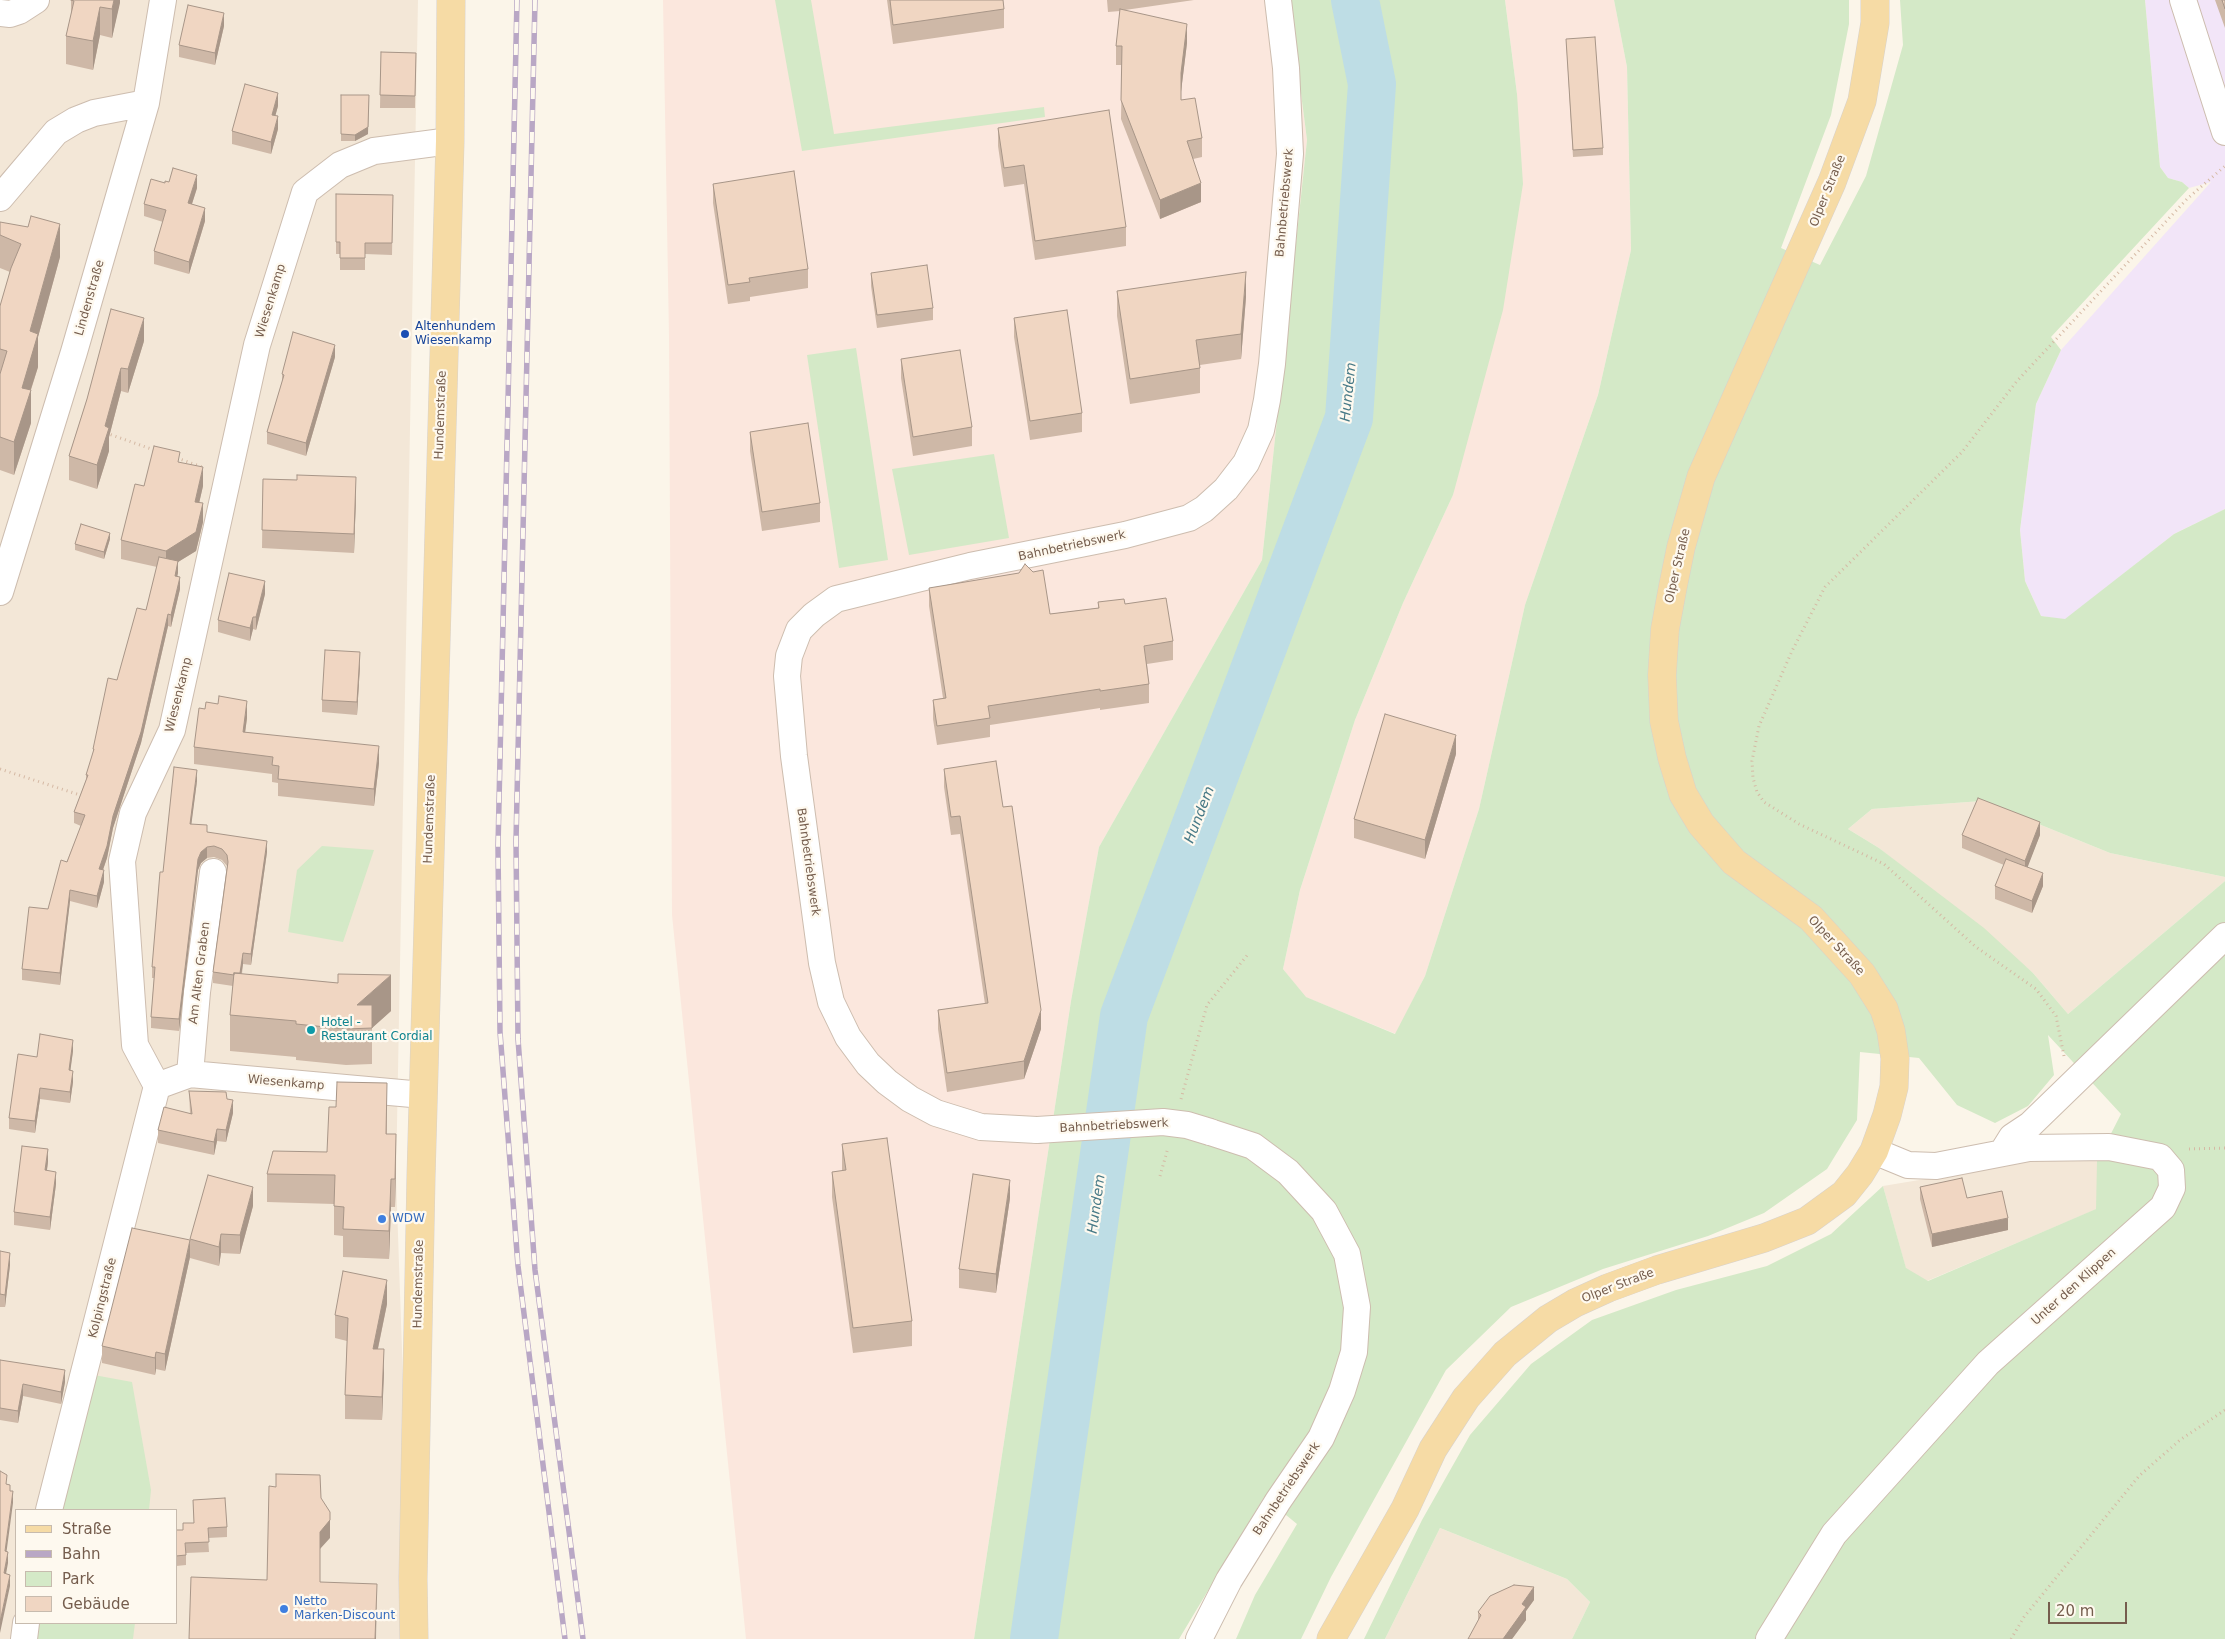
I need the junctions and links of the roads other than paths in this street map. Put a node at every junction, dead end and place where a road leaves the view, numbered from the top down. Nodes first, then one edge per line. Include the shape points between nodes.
1 (36, 0) edge
2 (163, 0) edge
3 (451, 0) edge
4 (1278, 0) edge
5 (1875, 0) edge
6 (2183, 0) edge
7 (0, 13) edge
8 (146, 103) junction
9 (2225, 132) edge
10 (450, 141) junction
11 (0, 198) edge
12 (0, 592) edge
13 (213, 872) dead end
14 (2225, 936) edge
15 (190, 1074) junction
16 (157, 1086) junction
17 (423, 1096) junction
18 (1874, 1151) junction
19 (2002, 1153) junction
20 (49, 1509) edge
21 (26, 1624) edge
22 (24, 1639) edge
23 (414, 1639) edge
24 (1199, 1639) edge
25 (1331, 1639) edge
26 (1769, 1639) edge

1 - 7 street via 19,11
2 - 8 street, Lindenstraße
3 - 10 main road, Hundemstraße
4 - 24 street, Bahnbetriebswerk, bridge via 1286,68 1290,154 1267,400 1261,430 1246,463 1226,489 1189,518 836,599 799,630 789,656 787,676 794,756 822,963 831,1002 848,1037 868,1064 910,1099 936,1113 981,1127 1037,1130 1163,1122 1187,1125 1253,1146 1288,1172 1324,1211 1346,1254 1357,1307 1354,1352 1342,1391 1322,1438 1229,1580
5 - 18 main road, Olper Straße via 1875,23 1862,101 1846,146 1701,477 1673,586 1662,675 1664,721 1672,758 1683,794 1701,824 1734,862 1811,918 1862,974 1884,1009 1895,1058 1894,1087
6 - 9 street
8 - 11 street via 94,113 56,132
8 - 12 street, Lindenstraße
10 - 16 street, Wiesenkamp via 374,151 340,165 305,192 258,345 172,730 133,813 122,862 135,1045
10 - 17 main road, Hundemstraße
13 - 15 street, Am Alten Graben via 196,992
14 - 19 street via 2030,1125 2012,1137
15 - 16 street, Wiesenkamp
15 - 17 street, Wiesenkamp
16 - 20 street, Kolpingstraße
17 - 23 main road, Hundemstraße
18 - 19 street, Unter den Klippen via 1908,1165 1936,1166
18 - 25 main road, Olper Straße via 1844,1194 1808,1221 1608,1288 1548,1319 1505,1354 1466,1398 1433,1449 1405,1509
19 - 26 street, Unter den Klippen via 2029,1148 2109,1147 2151,1155 2160,1157 2171,1170 2172,1188 2163,1207 1988,1363 1840,1527
21 - 22 street

